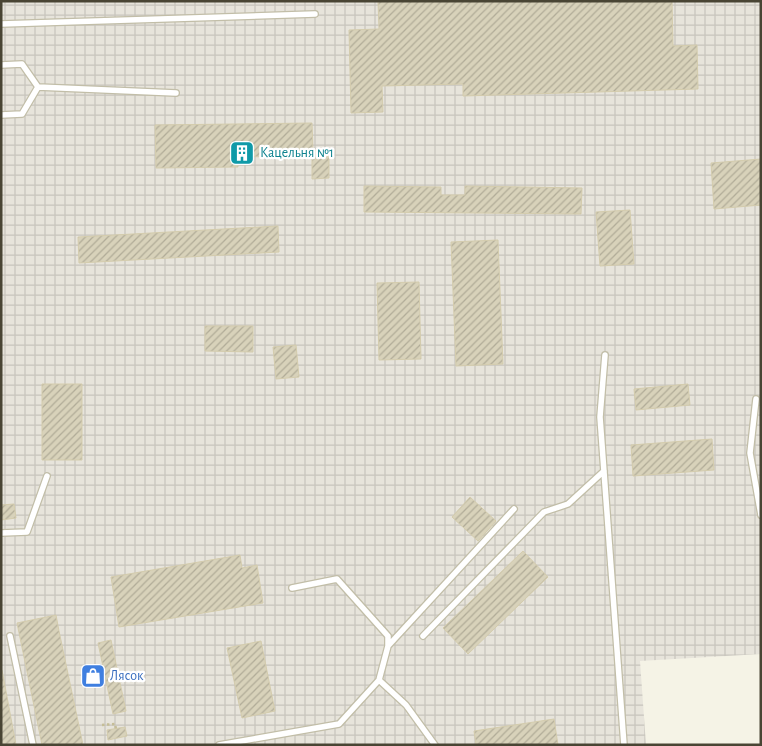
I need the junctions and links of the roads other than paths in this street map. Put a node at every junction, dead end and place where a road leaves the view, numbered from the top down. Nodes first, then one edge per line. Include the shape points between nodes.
1 (316, 14) dead end
2 (1, 24) edge
3 (1, 65) edge
4 (38, 87) junction
5 (176, 93) dead end
6 (1, 115) edge
7 (605, 355) dead end
8 (756, 399) dead end
9 (604, 471) junction
10 (47, 476) dead end
11 (514, 510) dead end
12 (761, 515) edge
13 (1, 533) edge
14 (292, 588) dead end
15 (10, 636) dead end
16 (423, 636) dead end
17 (388, 646) junction
18 (380, 680) junction
19 (33, 745) edge
20 (219, 745) edge
21 (435, 745) edge
22 (624, 745) edge

1 - 2 lane
3 - 4 lane via 22,64
4 - 5 lane
4 - 6 lane via 22,114
7 - 9 lane via 600,417
8 - 12 lane via 750,453
9 - 16 lane via 568,504 544,512
9 - 22 lane
10 - 13 lane via 27,532
11 - 17 lane
14 - 17 lane via 337,579 388,636
15 - 19 lane
17 - 18 lane
18 - 20 lane via 339,724
18 - 21 lane via 406,705

